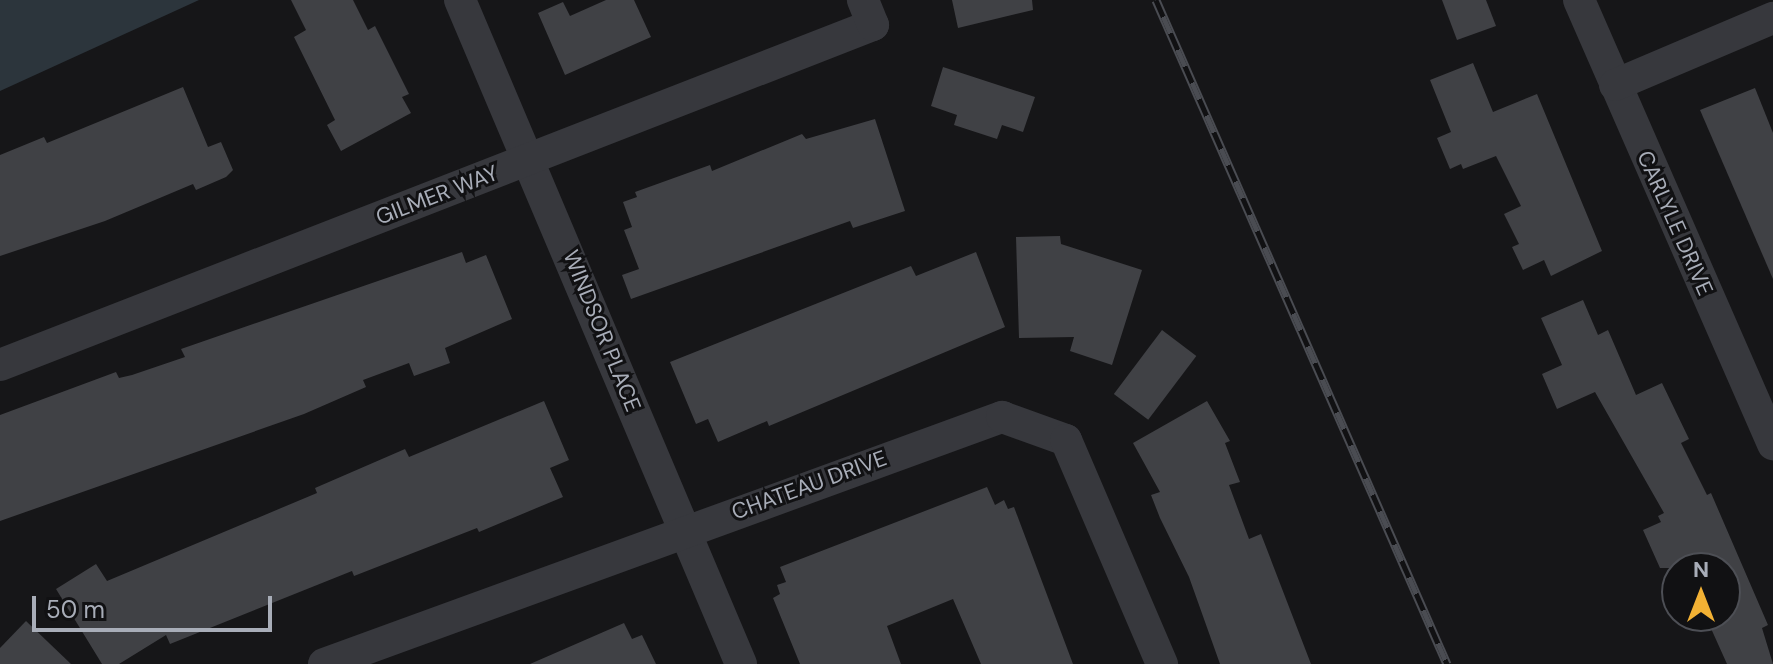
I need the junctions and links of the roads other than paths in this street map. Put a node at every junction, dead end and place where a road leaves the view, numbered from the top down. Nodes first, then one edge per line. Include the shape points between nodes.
1 (460, 0) edge
2 (1579, 0) edge
3 (868, 12) edge
4 (1773, 18) edge
5 (1615, 85) junction
6 (531, 159) junction
7 (0, 365) edge
8 (1773, 445) edge
9 (684, 530) junction
10 (324, 664) edge
11 (741, 664) edge
12 (1162, 664) edge

1 - 6 street, WINDSOR PLACE
2 - 5 street, CARLYLE DRIVE
3 - 6 street, GILMER WAY
4 - 5 street
5 - 8 street, CARLYLE DRIVE
6 - 7 street, GILMER WAY
6 - 9 street, WINDSOR PLACE
9 - 10 street, CHATEAU DRIVE
9 - 11 street, WINDSOR PLACE
9 - 12 street, CHATEAU DRIVE via 1002,417 1066,440

